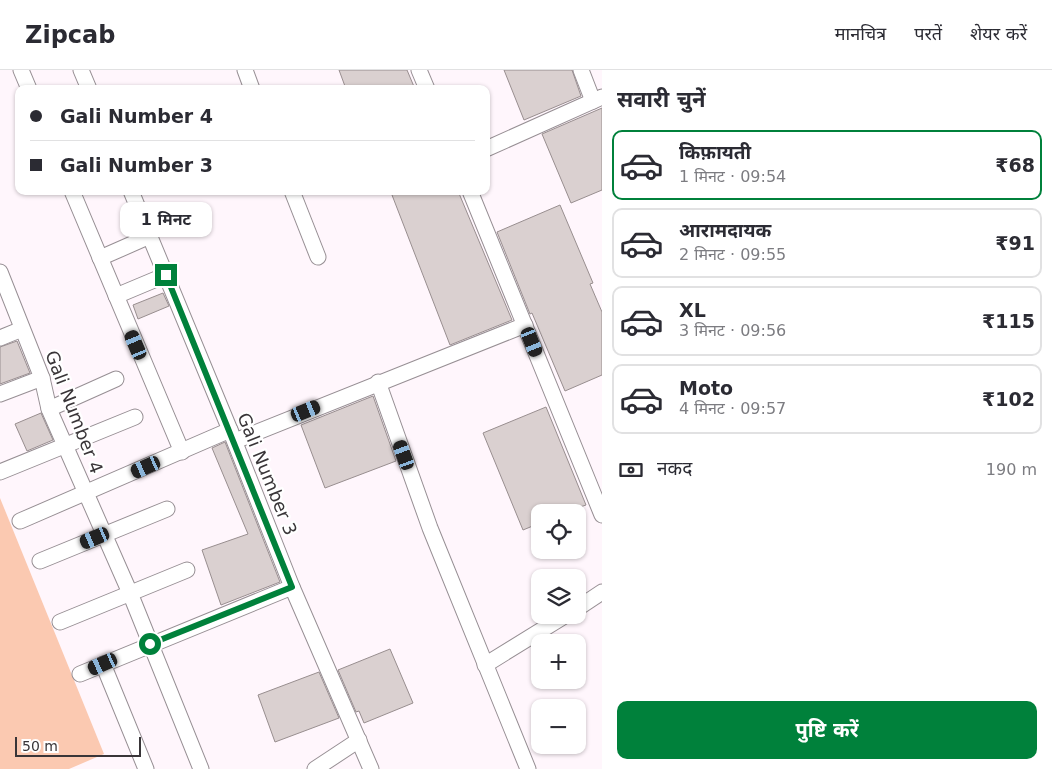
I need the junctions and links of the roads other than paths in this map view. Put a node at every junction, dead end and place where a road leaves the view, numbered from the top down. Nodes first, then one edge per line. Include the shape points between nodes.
1 (21, 70) edge
2 (81, 70) edge
3 (245, 70) edge
4 (419, 70) edge
5 (581, 70) edge
6 (27, 85) edge
7 (87, 85) edge
8 (251, 85) edge
9 (425, 85) edge
10 (598, 99) edge
11 (490, 147) edge
12 (74, 195) edge
13 (133, 195) edge
14 (294, 195) edge
15 (472, 195) edge
16 (150, 236) junction
17 (318, 257) dead end
18 (100, 258) junction
19 (0, 272) edge
20 (166, 275) junction
21 (116, 296) junction
22 (525, 325) junction
23 (22, 329) junction
24 (0, 338) edge
25 (42, 378) junction
26 (116, 380) dead end
27 (378, 382) junction
28 (0, 394) edge
29 (49, 409) junction
30 (135, 418) dead end
31 (233, 436) junction
32 (65, 446) junction
33 (182, 452) junction
34 (0, 472) edge
35 (86, 494) junction
36 (167, 509) dead end
37 (602, 515) edge
38 (20, 520) dead end
39 (103, 535) junction
40 (40, 561) dead end
41 (187, 570) dead end
42 (292, 587) junction
43 (602, 592) edge
44 (130, 593) junction
45 (586, 603) edge
46 (60, 622) dead end
47 (551, 624) edge
48 (150, 644) junction
49 (103, 664) junction
50 (485, 665) junction
51 (80, 674) dead end
52 (359, 740) junction
53 (146, 769) edge
54 (201, 769) edge
55 (315, 769) edge
56 (371, 769) edge
57 (528, 769) edge

1 - 6 street
2 - 7 street
3 - 8 street
4 - 9 street
5 - 10 street
10 - 11 street
12 - 18 street
13 - 16 street, Gali Number 3
14 - 17 street
15 - 22 street
16 - 18 street
16 - 20 street, Gali Number 3
18 - 21 street
19 - 23 street, Gali Number 4
20 - 21 street
20 - 31 street, Gali Number 3
21 - 33 street
22 - 27 street
22 - 37 street
23 - 24 street
23 - 25 street, Gali Number 4
25 - 28 street
25 - 29 street, Gali Number 4
26 - 29 street
27 - 31 street
27 - 50 street via 430,528
29 - 32 street, Gali Number 4
30 - 32 street
31 - 33 street
31 - 42 street, Gali Number 3
32 - 34 street
32 - 35 street, Gali Number 4
33 - 35 street
35 - 38 street
35 - 39 street, Gali Number 4
36 - 39 street
39 - 40 street
39 - 44 street, Gali Number 4
41 - 44 street
42 - 48 street
42 - 52 street, Gali Number 3
43 - 45 street
44 - 46 street
44 - 48 street, Gali Number 4
47 - 50 street
48 - 49 street
48 - 54 street, Gali Number 4
49 - 51 street
49 - 53 street
50 - 57 street
52 - 55 street
52 - 56 street, Gali Number 3

